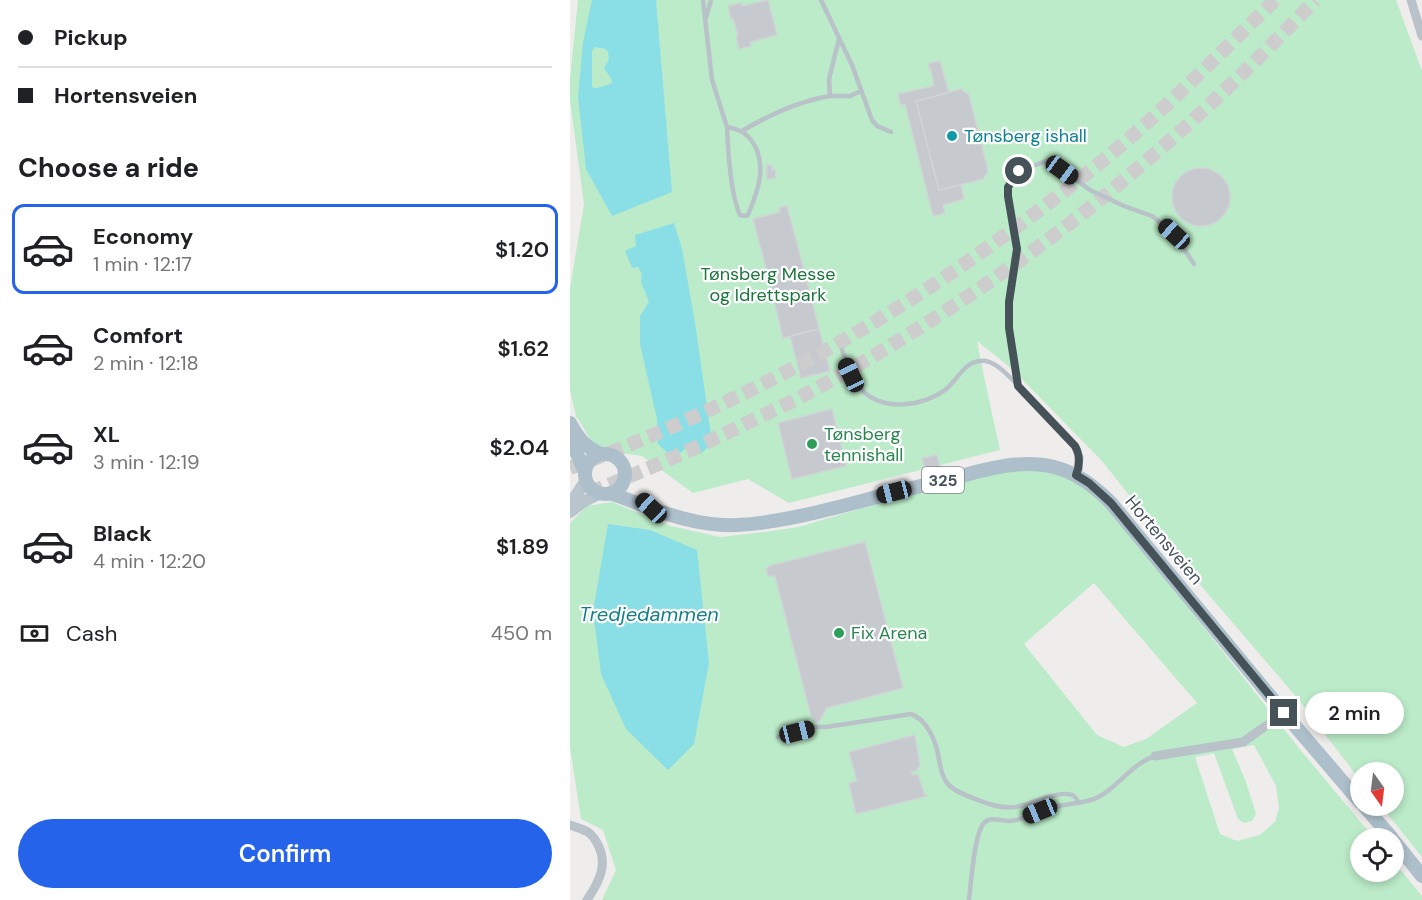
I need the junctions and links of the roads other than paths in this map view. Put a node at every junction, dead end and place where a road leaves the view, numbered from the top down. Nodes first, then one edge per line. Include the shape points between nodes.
1 (703, 0) edge
2 (711, 0) edge
3 (821, 0) edge
4 (1411, 0) edge
5 (706, 20) junction
6 (1422, 36) edge
7 (839, 39) junction
8 (861, 91) junction
9 (830, 96) junction
10 (727, 126) junction
11 (741, 131) junction
12 (891, 132) dead end
13 (1194, 264) dead end
14 (842, 350) dead end
15 (1018, 386) junction
16 (570, 423) edge
17 (570, 438) edge
18 (601, 454) junction
19 (1079, 457) joint
20 (1076, 475) junction
21 (586, 476) junction
22 (625, 477) junction
23 (605, 493) junction
24 (570, 505) edge
25 (651, 508) junction
26 (570, 512) edge
27 (1284, 713) junction
28 (778, 737) dead end
29 (1155, 756) joint
30 (1350, 790) edge
31 (1078, 803) junction
32 (1373, 816) edge
33 (570, 825) edge
34 (1383, 828) edge
35 (1404, 854) edge
36 (1422, 876) edge
37 (587, 900) edge
38 (969, 900) edge

1 - 5 lane
2 - 5 lane
3 - 7 lane
4 - 6 street
5 - 10 lane via 712,80
7 - 8 lane
7 - 9 lane via 829,79
8 - 9 lane via 850,96
8 - 12 lane via 872,120
9 - 11 lane via 764,118
10 - 11 lane
10 - 11 lane via 737,207 740,215 745,216 761,172 754,143
13 - 15 lane via 1174,234 1152,216 1090,190 1049,160 1019,171 1008,187 1017,249 1009,328
14 - 15 lane via 860,388 872,399 887,404 915,403 933,396 972,363 984,360
15 - 19 lane via 1075,446
16 - 18 main road, 325 via 580,440
17 - 21 main road, 325
18 - 21 main road via 590,461
18 - 22 main road, 325 via 619,459
19 - 20 street
20 - 25 main road, Hortensveien / 325 via 1052,466 995,468 815,513 747,524 705,523
20 - 27 main road, Hortensveien / 325 via 1111,503
21 - 23 main road, 325 via 590,487
21 - 24 main road
22 - 23 main road via 620,487
22 - 25 main road, Hortensveien / 325
23 - 25 main road, Hortensveien / 325
23 - 26 main road
27 - 29 street via 1243,742
27 - 30 main road, Hortensveien / 325
28 - 31 lane via 816,727 911,714 923,722 932,737 947,784 960,793 1002,807 1063,794 1074,796
29 - 31 lane via 1101,796
31 - 38 lane via 1050,807 1011,821 992,819 982,824
32 - 34 main road
33 - 37 street via 590,834 602,855 602,872
35 - 36 main road

